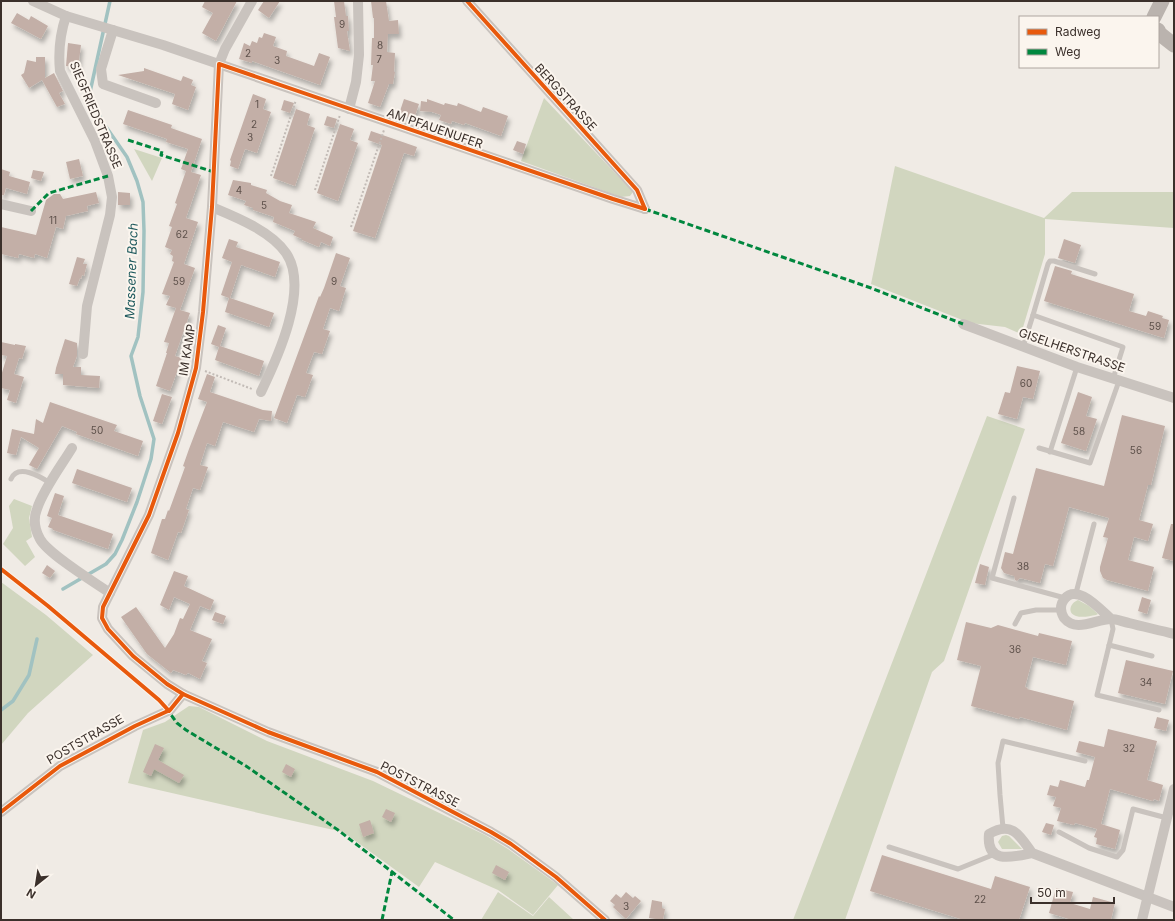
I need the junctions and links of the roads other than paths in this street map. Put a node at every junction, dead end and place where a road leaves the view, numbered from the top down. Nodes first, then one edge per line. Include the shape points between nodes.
1 (33, 1) edge
2 (252, 1) edge
3 (358, 1) edge
4 (467, 1) edge
5 (1162, 1) edge
6 (66, 16) junction
7 (1154, 16) edge
8 (111, 30) junction
9 (1159, 32) edge
10 (1174, 45) edge
11 (219, 64) junction
12 (156, 103) dead end
13 (346, 108) junction
14 (1, 204) edge
15 (212, 207) junction
16 (646, 209) joint
17 (30, 211) dead end
18 (1095, 274) dead end
19 (1032, 315) junction
20 (963, 324) dead end
21 (1023, 347) junction
22 (83, 354) dead end
23 (1077, 367) junction
24 (1116, 380) junction
25 (261, 392) dead end
26 (1174, 398) edge
27 (72, 448) dead end
28 (1039, 448) dead end
29 (1050, 452) junction
30 (10, 479) dead end
31 (50, 483) junction
32 (1014, 498) dead end
33 (1094, 524) dead end
34 (110, 593) junction
35 (1076, 593) junction
36 (1065, 598) junction
37 (1061, 610) junction
38 (1111, 619) junction
39 (104, 621) joint
40 (1014, 624) dead end
41 (1174, 634) edge
42 (1109, 645) junction
43 (1152, 656) dead end
44 (183, 694) junction
45 (1159, 710) dead end
46 (1086, 761) dead end
47 (1174, 791) edge
48 (1, 812) edge
49 (1167, 818) junction
50 (1003, 828) junction
51 (1059, 832) dead end
52 (889, 847) dead end
53 (1032, 853) junction
54 (995, 854) junction
55 (1148, 897) junction
56 (1174, 907) edge
57 (605, 920) edge
58 (1142, 920) edge

1 - 6 street
2 - 11 street
3 - 13 street via 359,55 356,82
4 - 16 street, BERGSTRASSE via 636,190
5 - 7 main road
6 - 8 street, AM PFAUENUFER
6 - 22 street, SIEGFRIEDSTRASSE via 60,33 60,71 95,141 108,176 112,197 110,215 87,306
8 - 11 street, AM PFAUENUFER
8 - 12 street via 101,69 103,84
9 - 10 main road
11 - 13 street, AM PFAUENUFER
11 - 15 street, IM KAMP
13 - 16 street, AM PFAUENUFER
14 - 17 street
15 - 25 street via 237,217 263,233 277,244 292,265 295,289 291,311 283,341
15 - 34 street, IM KAMP via 196,368 178,433 149,515
18 - 19 lane via 1050,262
19 - 21 lane
19 - 24 lane via 1123,347
20 - 21 street, GISELHERSTRASSE
21 - 23 street, GISELHERSTRASSE
23 - 24 street, GISELHERSTRASSE
23 - 29 lane
24 - 26 street, GISELHERSTRASSE
24 - 29 lane via 1090,463
27 - 31 street
28 - 29 lane
30 - 31 lane via 16,473 29,472
31 - 34 street via 36,511 35,524 40,539 50,551
32 - 36 lane via 992,578
33 - 35 lane
34 - 39 street, IM KAMP via 103,607
35 - 36 street
35 - 38 street via 1089,599
36 - 37 street
37 - 38 street via 1064,618 1072,624 1082,625
37 - 40 lane via 1021,613
38 - 41 street
38 - 42 lane via 1113,629
39 - 44 street, POSTSTRASSE via 108,629 133,656
42 - 43 lane
42 - 45 lane via 1097,695
44 - 48 street, POSTSTRASSE via 170,710 60,766
44 - 57 street, POSTSTRASSE via 268,732 377,772 491,832 556,877
46 - 50 lane via 1003,741 998,763
47 - 49 street
49 - 51 lane via 1133,809 1123,850 1117,856 1089,848
49 - 55 street
50 - 53 street via 1019,835
50 - 54 street via 989,834 988,843
52 - 54 lane via 958,869
53 - 54 street via 1008,858
53 - 55 street
55 - 56 street
55 - 58 street

